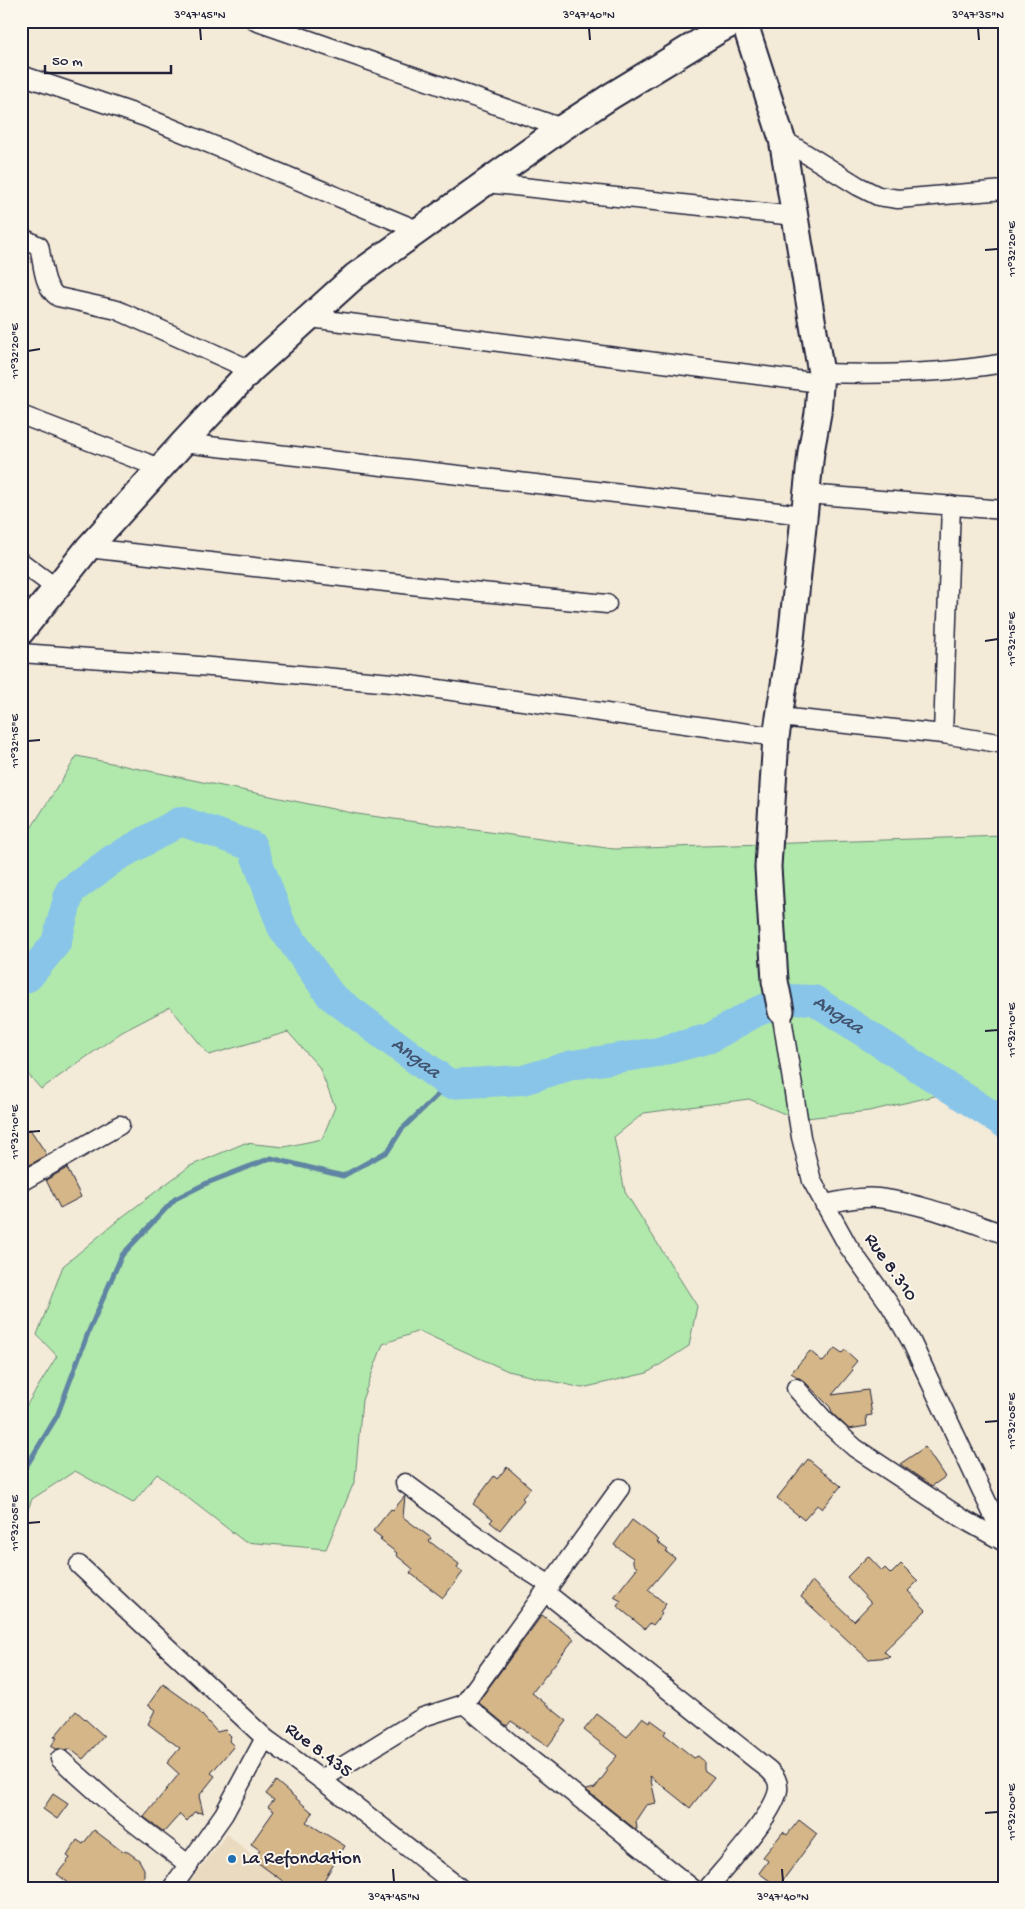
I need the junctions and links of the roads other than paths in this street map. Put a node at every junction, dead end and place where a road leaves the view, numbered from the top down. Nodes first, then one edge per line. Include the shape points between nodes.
1 (256, 21) edge
2 (744, 21) edge
3 (721, 25) edge
4 (21, 75) edge
5 (562, 128) junction
6 (782, 139) junction
7 (486, 182) junction
8 (1004, 190) edge
9 (795, 216) junction
10 (420, 231) junction
11 (21, 237) edge
12 (310, 318) junction
13 (1004, 363) edge
14 (251, 370) junction
15 (820, 378) junction
16 (21, 415) edge
17 (183, 443) junction
18 (160, 468) junction
19 (805, 504) junction
20 (951, 505) junction
21 (1004, 510) edge
22 (88, 548) junction
23 (21, 562) edge
24 (56, 588) junction
25 (607, 604) dead end
26 (21, 632) edge
27 (21, 653) edge
28 (777, 727) junction
29 (942, 734) junction
30 (1004, 744) edge
31 (781, 1011) joint
32 (120, 1125) dead end
33 (21, 1182) edge
34 (824, 1204) junction
35 (1004, 1234) edge
36 (796, 1388) dead end
37 (405, 1483) dead end
38 (620, 1488) dead end
39 (1004, 1538) edge
40 (1004, 1542) edge
41 (79, 1565) dead end
42 (547, 1589) junction
43 (464, 1704) junction
44 (266, 1738) junction
45 (60, 1759) dead end
46 (322, 1779) junction
47 (189, 1865) junction
48 (172, 1888) edge
49 (460, 1888) edge
50 (692, 1888) edge
51 (708, 1888) edge

1 - 5 street
2 - 6 street
3 - 5 street
4 - 10 street via 145,116
5 - 7 street
6 - 8 street via 878,196 898,199
6 - 9 street
7 - 9 street
7 - 10 street
9 - 15 street
10 - 12 street via 355,276
11 - 14 street via 39,246 48,286 58,297 117,310
12 - 14 street
12 - 15 street via 462,339
13 - 15 street via 971,369
14 - 17 street
15 - 19 street
16 - 18 street
17 - 18 street
17 - 19 street
18 - 22 street
19 - 20 street
19 - 28 street
20 - 21 street
20 - 29 street
22 - 24 street
22 - 25 street
23 - 24 street
24 - 26 street
27 - 28 street via 403,684
28 - 29 street
28 - 31 street via 768,867 775,981
29 - 30 street
31 - 34 street, Rue 8.310 via 801,1137 812,1181
32 - 33 street
34 - 35 street via 877,1198 919,1207
34 - 39 street, Rue 8.310 via 848,1246 905,1329
36 - 40 street via 855,1448 963,1520
37 - 42 street
38 - 42 street
41 - 44 street
42 - 43 street
42 - 51 street via 777,1779 776,1798 759,1827
43 - 46 street via 423,1717
43 - 50 street
44 - 46 street, Rue 8.435
44 - 47 street, Rue 8.435 via 224,1814
45 - 47 street via 115,1808
46 - 49 street, Rue 8.435
47 - 48 street, Rue 8.435

